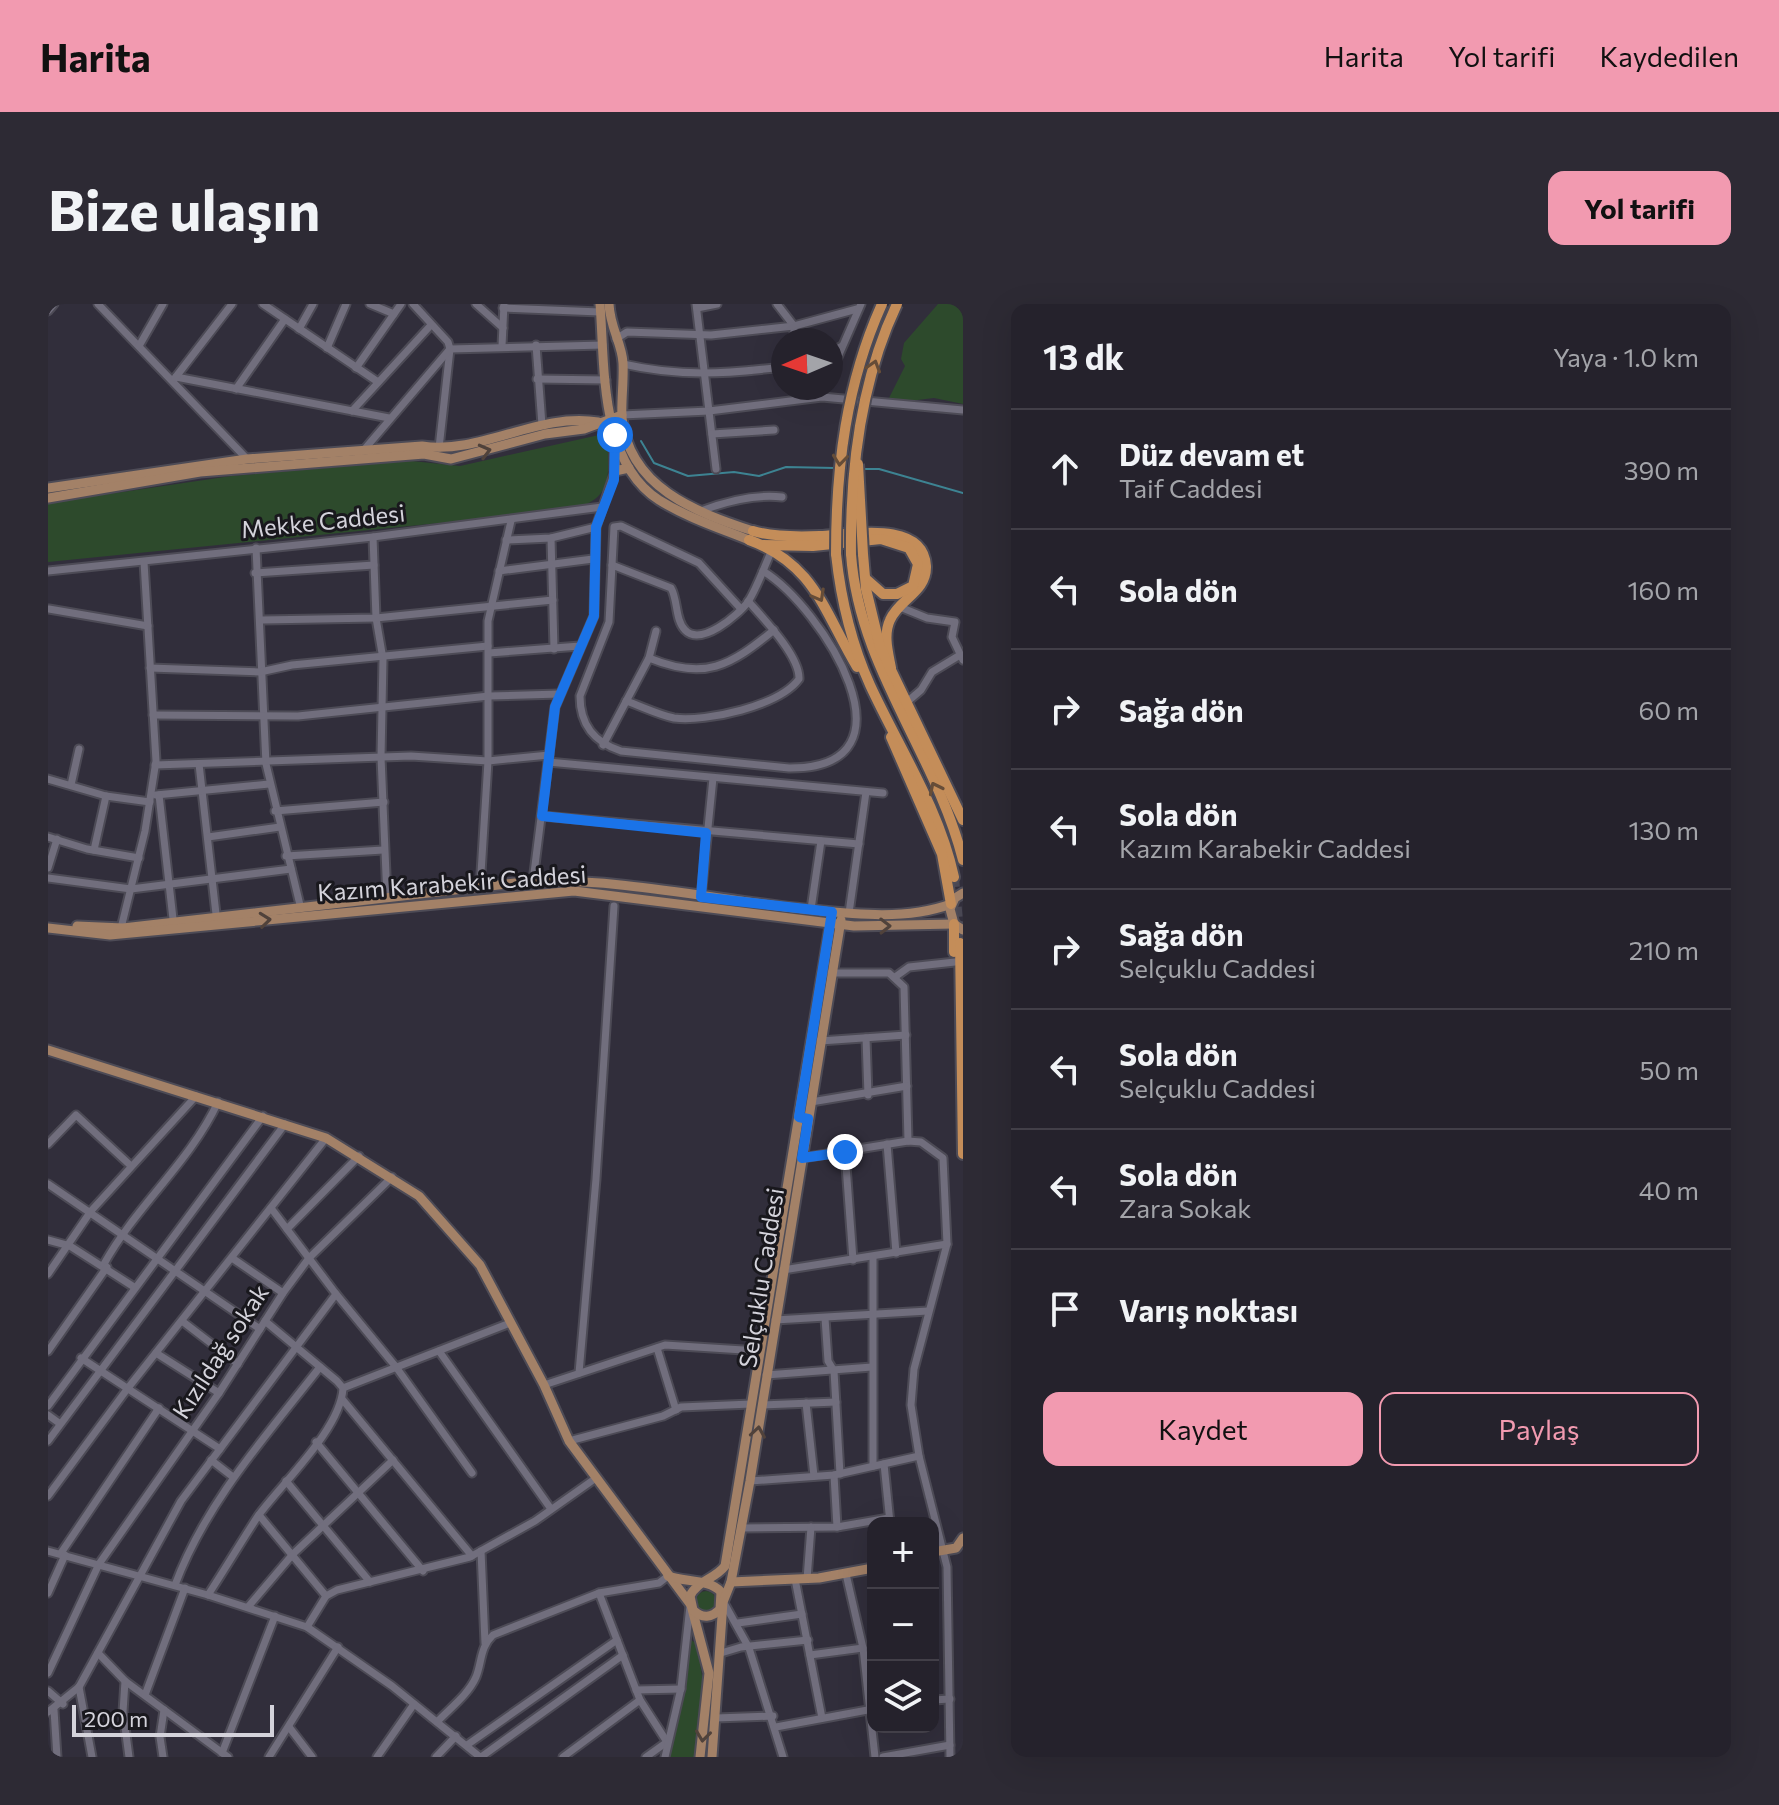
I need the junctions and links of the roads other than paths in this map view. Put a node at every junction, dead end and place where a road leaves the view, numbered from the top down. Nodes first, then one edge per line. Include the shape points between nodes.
1 (54, 304) edge
2 (98, 304) edge
3 (163, 304) edge
4 (232, 304) edge
5 (263, 304) edge
6 (313, 304) edge
7 (346, 304) edge
8 (370, 304) edge
9 (401, 304) edge
10 (413, 304) edge
11 (476, 304) edge
12 (609, 304) edge
13 (717, 304) edge
14 (777, 304) edge
15 (882, 304) edge
16 (897, 304) edge
17 (504, 306) edge
18 (696, 306) edge
19 (859, 307) edge
20 (600, 308) edge
21 (48, 311) edge
22 (394, 314) junction
23 (285, 319) junction
24 (431, 325) junction
25 (794, 326) junction
26 (503, 328) junction
27 (299, 329) junction
28 (698, 335) junction
29 (616, 339) junction
30 (843, 344) edge
31 (536, 345) junction
32 (603, 345) junction
33 (139, 346) junction
34 (502, 346) junction
35 (327, 348) junction
36 (450, 349) junction
37 (623, 364) junction
38 (356, 368) junction
39 (771, 368) edge
40 (705, 376) junction
41 (174, 379) junction
42 (537, 379) junction
43 (606, 380) junction
44 (378, 382) junction
45 (623, 384) junction
46 (236, 389) junction
47 (843, 399) edge
48 (798, 400) edge
49 (963, 410) edge
50 (352, 411) junction
51 (709, 411) junction
52 (622, 415) junction
53 (389, 418) junction
54 (611, 420) junction
55 (598, 422) junction
56 (542, 425) junction
57 (774, 430) dead end
58 (712, 434) junction
59 (615, 435) junction
60 (363, 451) junction
61 (438, 453) junction
62 (247, 463) junction
63 (629, 468) junction
64 (716, 469) dead end
65 (615, 471) junction
66 (48, 488) edge
67 (782, 497) dead end
68 (48, 498) edge
69 (602, 507) junction
70 (701, 511) junction
71 (511, 521) junction
72 (596, 527) junction
73 (751, 536) junction
74 (373, 537) junction
75 (551, 538) junction
76 (506, 540) junction
77 (256, 548) junction
78 (768, 548) junction
79 (857, 554) junction
80 (593, 559) junction
81 (144, 562) junction
82 (374, 565) junction
83 (553, 565) junction
84 (612, 565) junction
85 (48, 571) edge
86 (499, 571) junction
87 (763, 571) junction
88 (255, 573) junction
89 (865, 577) junction
90 (553, 600) junction
91 (748, 601) junction
92 (492, 606) junction
93 (900, 607) junction
94 (48, 609) edge
95 (741, 609) junction
96 (376, 618) junction
97 (262, 620) junction
98 (148, 626) junction
99 (774, 630) junction
100 (656, 631) dead end
101 (580, 646) junction
102 (488, 649) junction
103 (554, 649) junction
104 (962, 657) edge
105 (649, 658) junction
106 (383, 659) junction
107 (150, 668) junction
108 (891, 668) junction
109 (260, 672) junction
110 (870, 685) junction
111 (560, 694) junction
112 (489, 696) junction
113 (626, 701) junction
114 (907, 702) junction
115 (380, 708) junction
116 (883, 713) junction
117 (153, 715) junction
118 (263, 717) junction
119 (603, 745) junction
120 (79, 749) dead end
121 (381, 757) junction
122 (548, 759) junction
123 (488, 761) junction
124 (199, 764) junction
125 (266, 764) junction
126 (155, 765) junction
127 (713, 778) junction
128 (48, 779) edge
129 (269, 784) junction
130 (71, 785) junction
131 (201, 791) junction
132 (866, 792) junction
133 (883, 793) dead end
134 (106, 796) junction
135 (153, 798) junction
136 (384, 802) junction
137 (275, 811) junction
138 (542, 816) junction
139 (963, 820) edge
140 (280, 827) junction
141 (706, 833) junction
142 (48, 837) edge
143 (208, 837) junction
144 (57, 839) junction
145 (821, 841) junction
146 (859, 844) junction
147 (94, 850) junction
148 (383, 850) junction
149 (286, 856) junction
150 (139, 858) junction
151 (963, 860) edge
152 (48, 868) edge
153 (291, 869) junction
154 (954, 877) tunnel mouth
155 (48, 878) edge
156 (212, 880) junction
157 (533, 881) junction
158 (169, 884) junction
159 (131, 889) junction
160 (480, 889) junction
161 (963, 893) edge
162 (616, 896) junction
163 (701, 897) junction
164 (387, 898) junction
165 (951, 904) junction
166 (300, 905) junction
167 (811, 909) junction
168 (216, 914) junction
169 (839, 917) junction
170 (173, 919) junction
171 (48, 921) edge
172 (958, 927) edge
173 (48, 928) edge
174 (121, 928) junction
175 (960, 943) dead end
176 (955, 962) junction
177 (831, 973) junction
178 (895, 977) junction
179 (906, 1035) junction
180 (866, 1038) junction
181 (820, 1041) junction
182 (48, 1050) edge
183 (907, 1086) junction
184 (868, 1095) junction
185 (196, 1096) junction
186 (218, 1102) junction
187 (811, 1102) junction
188 (263, 1116) junction
189 (803, 1118) junction
190 (285, 1124) junction
191 (963, 1126) edge
192 (326, 1138) junction
193 (49, 1140) edge
194 (908, 1141) junction
195 (887, 1144) junction
196 (845, 1152) junction
197 (963, 1154) edge
198 (359, 1156) junction
199 (802, 1158) junction
200 (130, 1165) junction
201 (392, 1177) junction
202 (48, 1184) edge
203 (271, 1208) junction
204 (91, 1211) junction
205 (287, 1229) junction
206 (121, 1233) junction
207 (48, 1240) edge
208 (947, 1244) junction
209 (70, 1246) junction
210 (896, 1253) junction
211 (157, 1257) junction
212 (873, 1257) junction
213 (232, 1258) junction
214 (309, 1258) junction
215 (853, 1260) junction
216 (105, 1265) junction
217 (177, 1269) junction
218 (778, 1270) junction
219 (48, 1274) edge
220 (134, 1287) junction
221 (207, 1290) junction
222 (283, 1293) junction
223 (336, 1294) junction
224 (928, 1311) junction
225 (871, 1315) junction
226 (825, 1318) junction
227 (775, 1320) junction
228 (182, 1321) junction
229 (510, 1323) junction
230 (263, 1325) junction
231 (295, 1345) junction
232 (657, 1348) junction
233 (48, 1351) edge
234 (439, 1351) junction
235 (759, 1351) junction
236 (156, 1353) junction
237 (81, 1358) junction
238 (238, 1364) junction
239 (320, 1367) junction
240 (396, 1367) junction
241 (872, 1367) junction
242 (100, 1370) junction
243 (834, 1371) junction
244 (579, 1373) junction
245 (766, 1375) junction
246 (544, 1385) junction
247 (128, 1388) junction
248 (343, 1388) junction
249 (219, 1393) junction
250 (342, 1399) junction
251 (836, 1402) junction
252 (806, 1403) junction
253 (751, 1404) junction
254 (762, 1405) junction
255 (48, 1406) edge
256 (159, 1408) junction
257 (676, 1410) junction
258 (48, 1415) edge
259 (59, 1423) junction
260 (193, 1431) junction
261 (48, 1441) edge
262 (569, 1441) junction
263 (316, 1442) junction
264 (220, 1449) junction
265 (919, 1456) junction
266 (211, 1460) junction
267 (393, 1460) junction
268 (884, 1464) junction
269 (873, 1466) junction
270 (472, 1473) dead end
271 (837, 1474) junction
272 (814, 1476) junction
273 (233, 1477) junction
274 (596, 1478) junction
275 (286, 1481) junction
276 (750, 1481) junction
277 (358, 1493) junction
278 (48, 1496) edge
279 (551, 1509) junction
280 (259, 1515) junction
281 (890, 1517) edge
282 (867, 1523) edge
283 (323, 1525) junction
284 (811, 1527) junction
285 (837, 1527) junction
286 (741, 1528) junction
287 (963, 1538) edge
288 (945, 1549) junction
289 (939, 1550) edge
290 (48, 1551) edge
291 (481, 1551) junction
292 (960, 1552) edge
293 (63, 1554) junction
294 (293, 1554) junction
295 (472, 1556) junction
296 (99, 1564) junction
297 (867, 1569) edge
298 (423, 1571) junction
299 (138, 1574) junction
300 (846, 1574) junction
301 (668, 1576) junction
302 (795, 1579) junction
303 (807, 1579) junction
304 (370, 1582) junction
305 (731, 1582) junction
306 (702, 1584) junction
307 (175, 1585) junction
308 (185, 1588) junction
309 (48, 1593) edge
310 (599, 1593) junction
311 (208, 1595) junction
312 (326, 1596) junction
313 (723, 1602) junction
314 (691, 1605) junction
315 (248, 1607) junction
316 (802, 1614) junction
317 (275, 1616) junction
318 (738, 1623) junction
319 (307, 1627) junction
320 (617, 1640) junction
321 (808, 1640) junction
322 (485, 1643) junction
323 (338, 1647) junction
324 (749, 1648) junction
325 (863, 1648) junction
326 (98, 1653) junction
327 (721, 1653) junction
328 (623, 1655) junction
329 (810, 1655) junction
330 (48, 1673) edge
331 (125, 1681) junction
332 (867, 1683) edge
333 (79, 1687) junction
334 (681, 1689) junction
335 (636, 1690) junction
336 (48, 1691) edge
337 (145, 1695) junction
338 (950, 1699) junction
339 (640, 1700) junction
340 (939, 1700) edge
341 (63, 1704) junction
342 (414, 1704) junction
343 (164, 1710) junction
344 (867, 1710) edge
345 (51, 1711) edge
346 (773, 1716) junction
347 (716, 1718) junction
348 (822, 1718) junction
349 (437, 1722) junction
350 (289, 1727) junction
351 (776, 1727) junction
352 (872, 1733) edge
353 (456, 1736) junction
354 (667, 1742) junction
355 (467, 1745) junction
356 (950, 1745) junction
357 (225, 1755) edge
358 (57, 1757) edge
359 (92, 1757) edge
360 (129, 1757) edge
361 (163, 1757) edge
362 (269, 1757) edge
363 (312, 1757) edge
364 (377, 1757) edge
365 (436, 1757) edge
366 (480, 1757) edge
367 (563, 1757) edge
368 (646, 1757) edge
369 (665, 1757) edge
370 (700, 1757) edge
371 (712, 1757) edge
372 (783, 1757) edge
373 (875, 1757) edge
374 (883, 1757) edge
375 (950, 1757) edge

1 - 21 street
2 - 33 street
3 - 33 street
4 - 41 street
5 - 23 street
6 - 27 street
7 - 35 street
8 - 22 street
9 - 22 street
10 - 24 street
11 - 26 street
12 - 29 main road
13 - 18 street
14 - 25 street
15 -> 110 highway, bridge via 859,366 838,477 836,554 850,634
79 -> 16 highway, bridge via 855,454 870,381
17 - 20 street
17 - 26 street
18 - 28 street
19 - 25 street
19 - 30 street
20 - 32 main road
22 - 38 street
23 - 27 street
23 - 46 street
24 - 36 street
24 - 44 street
25 - 28 street
26 - 34 street
27 - 35 street
28 - 29 street via 637,332
28 - 40 street
29 - 32 main road
29 - 37 main road
31 - 32 street
31 - 34 street
31 - 42 street
32 - 43 main road
33 - 41 street
34 - 36 street
35 - 38 street
36 - 53 street
36 - 61 street
37 - 40 street
37 - 45 main road
38 - 44 street
39 - 40 street
40 - 51 street
41 - 46 street
41 - 62 street
42 - 43 street
42 - 56 street
43 - 45 main road via 613,388
43 - 54 main road
44 - 50 street
45 - 52 main road
46 - 50 street
47 - 49 street
48 - 51 street
50 - 53 street
51 - 52 street
51 - 58 street
52 - 54 main road
52 - 70 main road via 628,445 651,481
53 - 60 street
54 - 55 main road
54 - 59 main road
55 - 56 main road
61 -> 55 main road via 451,459 483,453
56 - 61 main road
57 - 58 street
58 - 64 street
59 - 63 main road
59 - 65 main road
60 - 61 main road
60 - 62 main road
61 - 62 main road
62 - 66 main road
62 - 68 main road
63 - 65 main road
63 - 73 main road via 657,499
65 - 69 street
67 - 70 street via 766,495
69 - 71 street, Mekke Caddesi
69 - 72 street
70 - 73 main road
71 - 74 street, Mekke Caddesi
71 - 76 street
72 - 75 street
72 - 80 street
73 - 78 highway
73 - 93 highway via 868,531 905,537 926,566 917,592
74 - 77 street, Mekke Caddesi
74 - 82 street
75 - 76 street
75 - 83 street
76 - 86 street
77 - 81 street, Mekke Caddesi
77 - 88 street
78 - 87 street
78 - 89 highway via 881,539 909,548 918,564 913,586 897,594 883,594
78 -> 110 highway via 796,565 812,584
79 - 89 highway
151 -> 79 highway via 947,812 881,677 860,612
80 - 83 street
80 - 101 street via 594,616
81 - 85 street, Mekke Caddesi
81 - 98 street
82 - 88 street
82 - 96 street
83 - 86 street
83 - 90 street
84 - 95 street via 671,588 681,624 691,634 714,630
84 - 95 street via 613,531 620,525 699,563
84 - 119 street via 609,622 580,696 584,721
86 - 92 street
87 - 91 street
87 - 119 street via 779,581 810,618 851,686 857,730 845,751 816,768 789,768
88 - 97 street
89 - 108 highway via 874,625
90 - 92 street
90 - 103 street
91 - 95 street
91 - 99 street
92 - 96 street
92 - 102 street
93 - 104 street via 955,622 952,637
93 - 108 highway via 888,626
94 - 98 street
96 - 97 street
96 - 106 street
97 - 109 street
98 - 107 street
99 - 105 street via 718,668 687,669
99 - 113 street via 798,668 799,679 755,705 717,717 674,718
100 - 105 street
101 - 103 street
101 - 111 street
102 - 103 street
102 - 106 street
102 - 112 street
104 - 114 street via 932,672
105 - 113 street
106 - 109 street
106 - 115 street
107 - 109 street
107 - 117 street
108 - 114 highway
109 - 118 street
110 - 116 highway
111 - 112 street
111 - 122 street
112 - 115 street
112 - 123 street
113 - 119 street
114 - 139 highway
115 - 118 street
115 - 121 street
116 - 154 highway via 940,828
116 - 165 highway via 942,854
117 - 118 street
117 - 126 street
118 - 125 street
120 - 130 street
121 - 123 street
121 - 125 street
121 - 136 street
122 - 123 street
122 - 127 street
122 - 138 street
123 - 160 street
124 - 125 street
124 - 126 street
124 - 131 street
125 - 129 street
126 - 135 street
127 - 132 street
127 - 141 street
128 - 130 street
129 - 131 street
129 - 137 street
130 - 134 street
131 - 135 street
131 - 143 street
132 - 133 street
132 - 146 street
134 - 135 street
134 - 147 street
135 - 150 street
135 - 158 street
136 - 137 street
136 - 148 street
137 - 140 street
138 - 141 street
138 - 157 street
140 - 143 street
140 - 149 street
141 - 145 street
141 - 163 street
142 - 144 street
143 - 156 street
144 - 147 street
144 - 152 street
145 - 146 street
145 - 167 street
146 - 169 street
147 - 150 street
148 - 149 street
148 - 164 street
149 - 153 street
150 - 159 street
153 - 156 street
153 - 166 street
155 - 159 street
156 - 158 street
156 - 168 street
157 - 160 main road, Kazım Karabekir Caddesi
157 - 162 main road, Kazım Karabekir Caddesi
158 - 159 street
158 - 170 street
159 - 174 street
160 - 164 main road, Kazım Karabekir Caddesi
161 - 165 main road
162 - 163 main road, Kazım Karabekir Caddesi
162 - 169 main road, Kazım Karabekir Caddesi
173 -> 162 main road, Kazım Karabekir Caddesi via 110,935 556,892
162 - 244 street
163 - 167 main road, Kazım Karabekir Caddesi
164 - 166 main road, Kazım Karabekir Caddesi
165 - 169 main road, Kazım Karabekir Caddesi via 909,914
165 - 172 main road
166 - 168 main road, Kazım Karabekir Caddesi
167 - 169 main road, Kazım Karabekir Caddesi
168 - 170 main road, Kazım Karabekir Caddesi
169 -> 172 main road, Kazım Karabekir Caddesi
169 - 177 main road, Selçuklu Caddesi
169 - 189 main road, Selçuklu Caddesi
170 - 174 main road, Kazım Karabekir Caddesi
171 - 174 main road, Kazım Karabekir Caddesi
172 - 176 highway
175 - 191 highway
176 - 178 street via 909,967
176 - 191 highway via 956,1092
177 - 178 street
177 - 181 main road, Selçuklu Caddesi
178 - 179 street via 906,992
179 - 180 street
179 - 183 street
180 - 181 street
180 - 184 street
181 - 187 main road, Selçuklu Caddesi
182 - 185 main road
183 - 184 street
183 - 194 street
184 - 187 street
185 - 186 main road
185 - 200 street
186 - 188 main road
186 - 206 street via 207,1127
187 - 189 main road, Selçuklu Caddesi
188 - 190 main road
188 - 211 street
189 - 199 main road, Selçuklu Caddesi
189 - 218 main road, Selçuklu Caddesi
190 - 192 main road
190 - 217 street
191 - 197 highway
192 - 198 main road
192 - 203 street
193 - 200 street via 76,1115
194 - 195 street
194 - 208 street via 921,1142 943,1158
195 - 196 street
195 - 210 street
196 - 199 street
196 - 215 street
198 - 201 main road
198 - 205 street
199 - 218 main road, Selçuklu Caddesi
200 - 204 street
201 - 214 street, Kızıldağ sokak
201 - 229 main road via 419,1196 480,1265
202 - 204 street
203 - 205 street
203 - 213 street
204 - 206 street
204 - 209 street
205 - 214 street
206 - 211 street
206 - 216 street
207 - 209 street
208 - 210 street
208 - 224 street
209 - 216 street
209 - 219 street
210 - 212 street
211 - 217 street
211 - 220 street
212 - 215 street
212 - 225 street
213 - 221 street
213 - 222 street
214 - 222 street, Kızıldağ sokak
214 - 223 street
215 - 218 street
216 - 220 street
216 - 233 street
217 - 221 street
217 - 242 street
218 - 227 main road, Selçuklu Caddesi
218 - 235 main road, Selçuklu Caddesi
220 - 237 street
221 - 228 street
221 - 230 street
222 - 230 street, Kızıldağ sokak
223 - 231 street
223 - 240 street
224 - 225 street
224 - 265 street via 911,1405
225 - 226 street
225 - 241 street
226 - 227 street
226 - 243 street via 828,1361
227 - 245 main road, Selçuklu Caddesi
228 - 236 street
228 - 238 street
229 - 234 street
229 - 246 main road
230 - 231 street
230 - 238 street, Kızıldağ sokak
231 - 239 street
231 - 264 street
232 - 235 street via 677,1343
232 - 244 street
232 - 257 street
234 - 240 street
234 - 279 street
235 - 253 main road, Selçuklu Caddesi
236 - 247 street
236 - 249 street
237 - 242 street
237 - 255 street
238 - 249 street, Kızıldağ sokak
239 - 248 street
239 - 273 street
240 - 248 street
240 - 270 street
241 - 243 street
241 - 269 street
242 - 247 street
242 - 259 street
243 - 245 street
243 - 251 street
244 - 246 street
245 - 254 main road, Selçuklu Caddesi
246 - 262 main road
247 - 256 street
247 - 278 street
248 - 250 street
249 - 260 street, Kızıldağ sokak
250 - 263 street
250 - 267 street
251 - 252 street
251 - 271 street
252 - 254 street
252 - 272 street
253 - 257 street
253 - 306 main road, Selçuklu Caddesi via 725,1566
276 -> 254 main road, Selçuklu Caddesi
256 - 260 street
256 - 293 street
257 - 262 street
258 - 259 street
259 - 261 street
260 - 264 street
260 - 296 street, Kızıldağ sokak
262 - 274 main road
263 - 275 street
263 - 277 street
264 - 266 street
265 - 268 street
265 - 288 street
266 - 273 street
266 - 299 street
267 - 277 street
267 - 295 street
268 - 269 street
268 - 281 street
269 - 271 street
271 - 272 street
271 - 285 street
272 - 276 street
273 - 307 street via 191,1541
274 - 279 street
274 - 301 main road
275 - 280 street
275 - 283 street
276 - 286 main road, Selçuklu Caddesi
277 - 283 street
277 - 298 street
279 - 291 street
280 - 294 street
280 - 311 street
282 - 285 street
283 - 294 street
283 - 304 street
284 - 285 street
284 - 286 street
284 - 303 street
286 - 305 main road, Selçuklu Caddesi
287 - 292 main road
288 - 289 main road
288 - 292 main road
288 - 338 street
290 - 293 street
291 - 295 street
291 - 322 street
293 - 296 street
293 - 309 street
294 - 312 street
294 - 315 street
295 - 298 street
296 - 299 street
296 - 330 street, Kızıldağ sokak
297 - 300 main road
298 - 304 street
299 - 307 street
299 - 326 street
300 - 303 main road
300 - 325 street
301 - 306 main road
301 - 310 street via 659,1583
301 - 314 main road
302 - 303 main road
302 - 305 main road
302 - 316 street
304 - 312 street
305 - 313 main road, Selçuklu Caddesi
306 - 313 main road via 718,1588
306 - 314 main road, Selçuklu Caddesi via 692,1590
307 - 308 street
308 - 311 street
308 - 337 street
310 - 320 street
310 - 322 street via 493,1635
311 - 315 street
312 - 319 street
313 - 314 main road via 706,1617
313 - 318 street
313 - 327 main road, Selçuklu Caddesi
314 - 334 street
314 -> 370 main road via 709,1673
315 - 317 street
316 - 318 street
316 - 321 street
317 - 319 street
317 - 357 street
318 - 324 street
319 - 323 street
320 - 328 street
320 - 355 street
321 - 324 street
321 - 329 street
322 - 349 street via 468,1691
323 - 342 street
323 - 350 street
324 - 327 street
324 - 346 street
325 - 329 street
325 - 332 street
326 - 331 street
326 - 333 street
327 - 347 main road, Selçuklu Caddesi
328 - 335 street
328 - 366 street
329 - 348 street
331 - 337 street
331 - 360 street
333 - 341 street
333 - 359 street
334 - 335 street
334 - 354 street
335 - 339 street
336 - 341 street
337 - 343 street
338 - 340 street
338 - 356 street
339 - 354 street
339 - 367 street
341 - 345 street
342 - 349 street
342 - 364 street
343 - 357 street
343 - 361 street
344 - 348 street
345 - 358 street
346 - 347 street
346 - 351 street
347 - 371 main road, Selçuklu Caddesi
348 - 351 street
349 - 353 street
350 - 362 street
350 - 363 street
351 - 372 street
352 - 373 street
353 - 355 street
353 - 365 street
354 - 368 street
354 - 369 street
355 - 366 street
356 - 374 street
356 - 375 street

